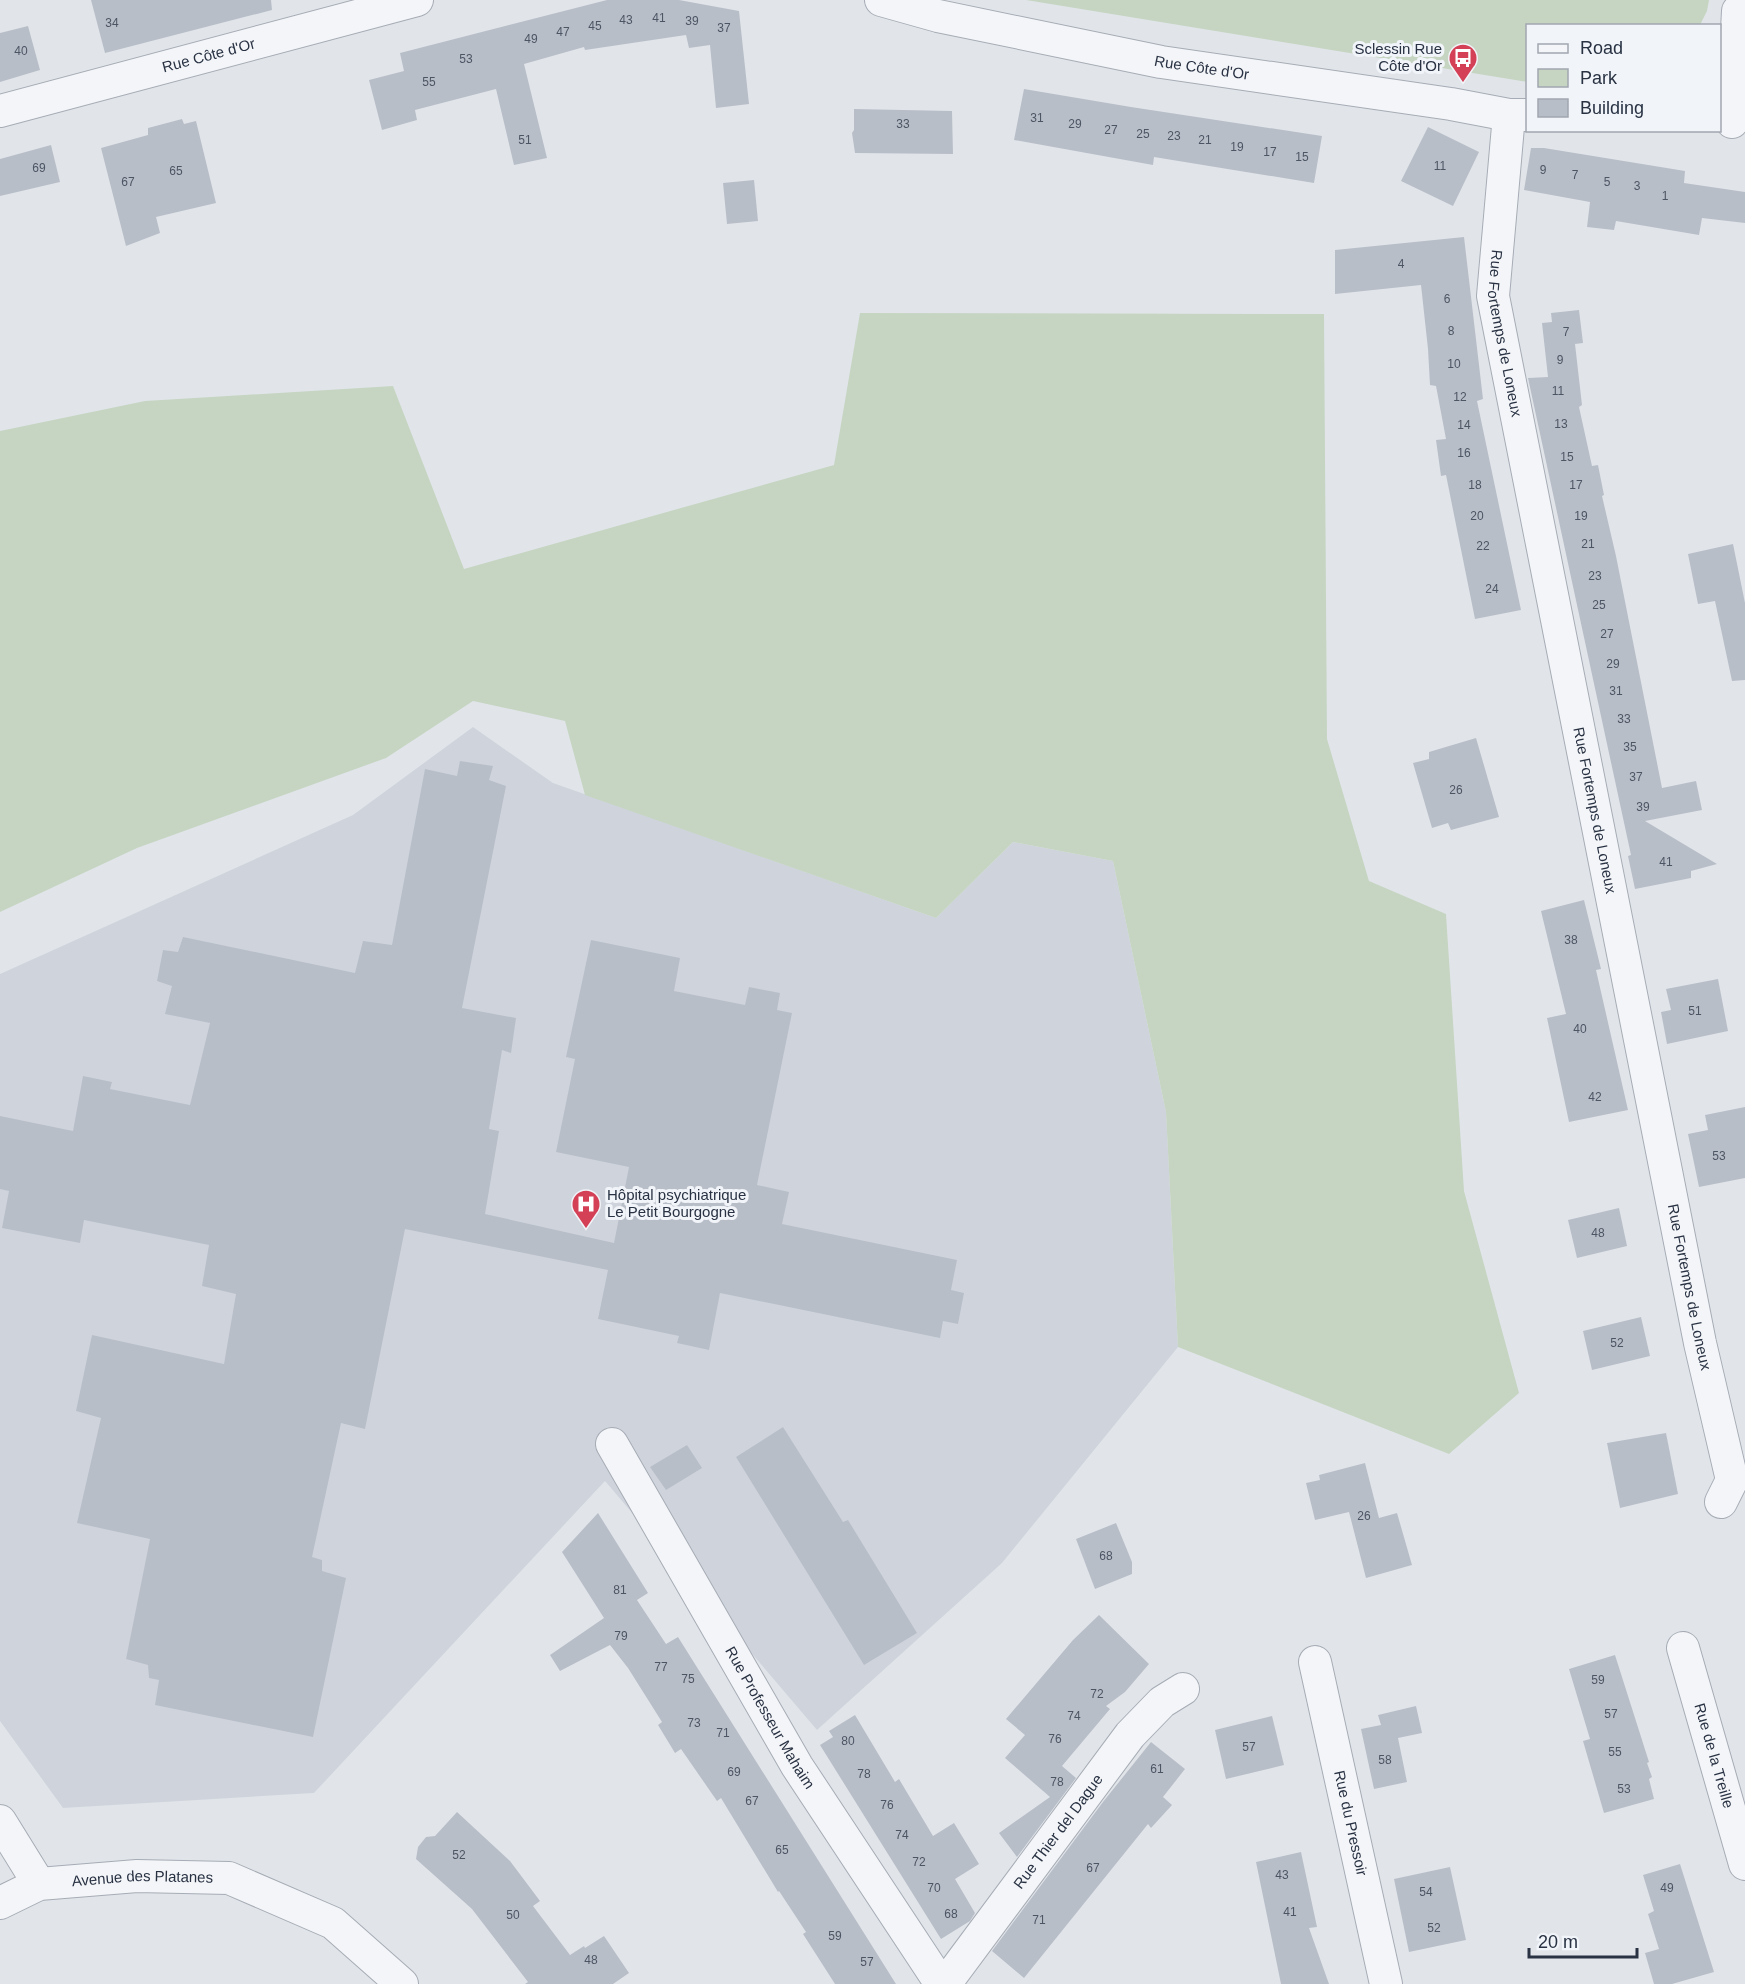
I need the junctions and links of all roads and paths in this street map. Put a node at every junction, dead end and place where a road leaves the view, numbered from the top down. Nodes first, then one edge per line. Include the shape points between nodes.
1 (417, 0) edge
2 (881, 0) edge
3 (1738, 11) dead end
4 (0, 111) edge
5 (1518, 115) edge
6 (1732, 124) edge
7 (612, 1444) dead end
8 (1721, 1502) dead end
9 (1683, 1648) dead end
10 (1316, 1662) dead end
11 (1183, 1689) dead end
12 (0, 1821) edge
13 (1745, 1864) edge
14 (39, 1884) junction
15 (0, 1903) edge
16 (402, 1984) edge
17 (943, 1984) edge
18 (1386, 1984) edge

1 - 4 street, Rue Côte d'Or
2 - 5 street, Rue Côte d'Or via 938,16 1161,62
3 - 6 street
5 - 8 street, Rue Fortemps de Loneux via 1493,296 1697,1331 1732,1480
7 - 17 street, Rue Professeur Mahaim via 797,1766
9 - 13 street, Rue de la Treille
10 - 18 street, Rue du Pressoir
11 - 17 street, Rue Thier del Dague via 1162,1702 1130,1735
12 - 14 street
14 - 15 street, Avenue des Platanes
14 - 16 street, Avenue des Platanes via 137,1876 229,1878 333,1923

